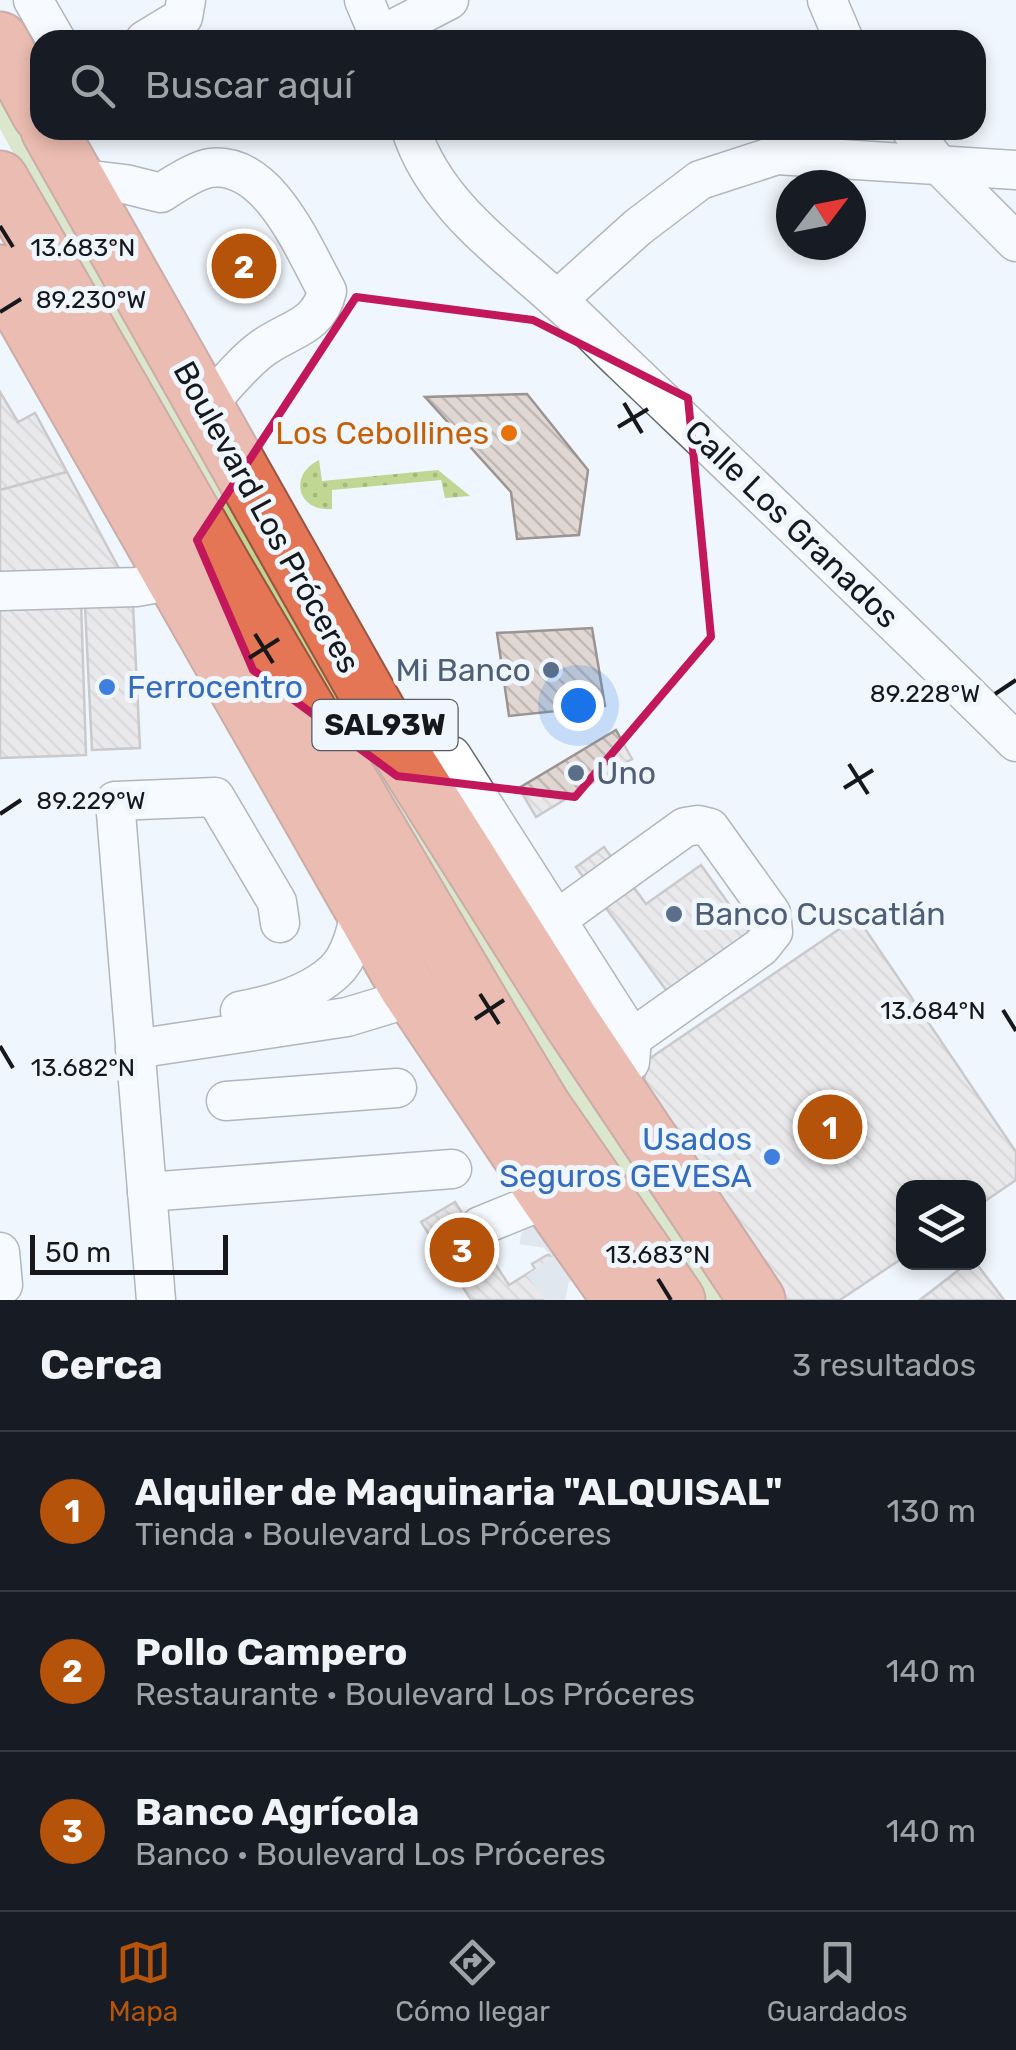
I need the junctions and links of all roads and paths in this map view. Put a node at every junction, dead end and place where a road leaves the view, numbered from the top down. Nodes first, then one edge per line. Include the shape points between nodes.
1 (186, 0) edge
2 (364, 0) edge
3 (448, 0) edge
4 (827, 0) edge
5 (29, 11) edge
6 (47, 30) edge
7 (161, 30) edge
8 (377, 30) edge
9 (394, 30) edge
10 (840, 30) edge
11 (56, 140) edge
12 (59, 140) edge
13 (414, 140) edge
14 (920, 140) edge
15 (939, 165) junction
16 (1016, 170) edge
17 (0, 179) edge
18 (1016, 242) edge
19 (0, 273) edge
20 (557, 300) junction
21 (206, 406) junction
22 (176, 580) junction
23 (0, 590) edge
24 (1016, 742) edge
25 (400, 751) junction
26 (361, 907) junction
27 (532, 920) junction
28 (280, 923) dead end
29 (406, 985) junction
30 (134, 1038) junction
31 (632, 1038) junction
32 (397, 1088) dead end
33 (226, 1100) dead end
34 (626, 1104) junction
35 (452, 1169) dead end
36 (146, 1192) junction
37 (549, 1198) junction
38 (480, 1226) tunnel mouth
39 (156, 1300) edge
40 (621, 1300) edge
41 (676, 1300) edge
42 (756, 1300) edge

1 - 7 street via 182,17
2 - 8 street
3 - 9 street
4 - 10 street
5 - 6 street
11 - 21 highway, Boulevard Los Próceres / SAL93W
12 - 21 street via 125,184 161,193 209,168 256,180 275,200 327,292 314,319 260,349
13 - 20 street, Calle Los Granados via 446,194 485,238
14 - 15 street
15 - 16 street
15 - 18 street
15 - 20 street via 776,156 700,180
17 - 41 highway, Boulevard Los Próceres / SAL93W via 490,1019
19 - 22 highway
20 - 24 street, Calle Los Granados
21 - 25 highway, Boulevard Los Próceres / SAL93W via 384,692
22 - 23 street
22 - 26 highway
25 - 27 highway, Boulevard Los Próceres / SAL93W via 450,833
25 - 27 street via 452,756 511,850
26 - 29 highway
26 - 30 street via 337,971 314,985 285,1000
27 - 31 street
27 - 31 street via 684,827 710,828 771,913 773,932
27 - 34 highway, Boulevard Los Próceres / SAL93W via 570,1020
28 - 30 street via 277,902 215,797 115,801
29 - 30 street via 390,1004 346,1017
29 - 37 highway
30 - 36 street
31 - 34 street
32 - 33 street
34 - 42 highway, Boulevard Los Próceres / SAL93W
35 - 36 street
36 - 39 street
37 - 38 street
37 - 40 highway

